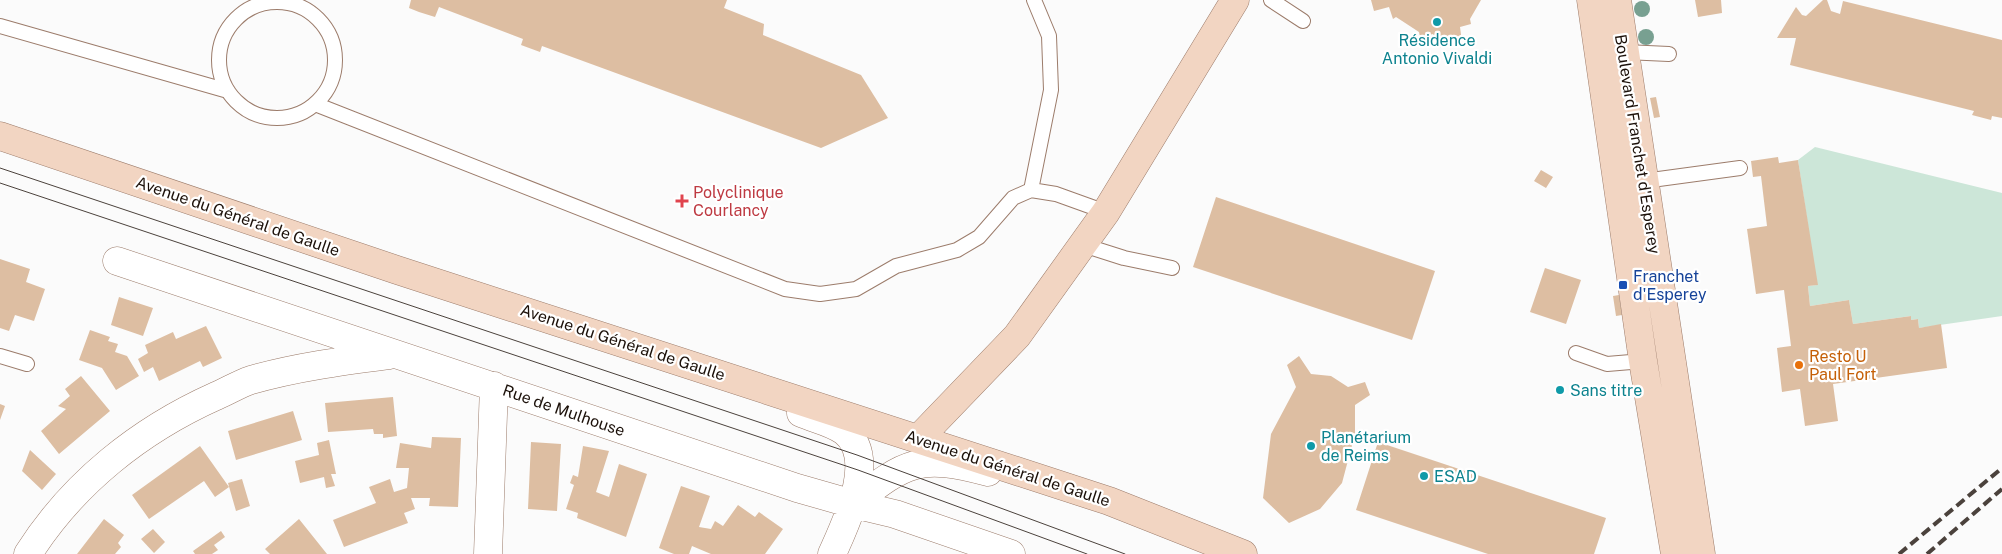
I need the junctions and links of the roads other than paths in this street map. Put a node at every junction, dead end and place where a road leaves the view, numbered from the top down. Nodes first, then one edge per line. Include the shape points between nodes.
1 (1034, 0) edge
2 (1235, 0) edge
3 (1271, 0) edge
4 (1591, 0) edge
5 (1617, 0) edge
6 (1303, 21) dead end
7 (0, 26) edge
8 (1625, 52) junction
9 (1669, 54) dead end
10 (228, 91) junction
11 (315, 104) junction
12 (0, 136) edge
13 (1740, 168) dead end
14 (1644, 181) junction
15 (1031, 190) junction
16 (1106, 212) junction
17 (1083, 245) junction
18 (117, 261) dead end
19 (1172, 268) dead end
20 (656, 352) junction
21 (396, 354) junction
22 (1576, 354) dead end
23 (0, 356) edge
24 (1643, 361) junction
25 (27, 364) dead end
26 (494, 386) junction
27 (919, 438) junction
28 (1109, 501) junction
29 (853, 504) junction
30 (488, 553) edge
31 (1683, 553) edge
32 (28, 554) edge
33 (832, 554) edge
34 (1011, 554) edge
35 (1244, 554) edge

1 - 15 lane via 1049,36 1051,90
2 - 16 street
3 - 6 lane
4 - 24 street, Boulevard Franchet d'Esperey
5 - 8 street, Boulevard Franchet d'Esperey
7 - 10 lane
8 - 9 lane
8 - 14 street, Boulevard Franchet d'Esperey
10 - 11 lane via 242,106 259,115 278,118 298,115
10 - 11 lane via 221,74 219,54 224,36 234,20 249,8 267,2 286,2 304,8 320,19 330,34 336,53 335,72 328,90
11 - 15 lane via 785,289 820,294 856,289 896,266 957,250 979,237 1013,198
12 - 20 street, Avenue du Général de Gaulle via 397,270
13 - 14 lane
14 - 31 street, Boulevard Franchet d'Esperey
15 - 16 lane via 1056,194
16 - 17 street
17 - 19 lane
17 - 27 street via 1018,336
18 - 21 street, Rue de Mulhouse
20 - 27 street, Avenue du Général de Gaulle
20 - 29 street via 845,432 854,442 857,455 857,486
21 - 26 street, Rue de Mulhouse
21 - 32 street via 324,363 250,381 180,412 126,448 79,488
22 - 24 lane via 1607,364
23 - 25 lane
24 - 31 street, Boulevard Franchet d'Esperey
26 - 29 street, Rue de Mulhouse
26 - 30 street
27 - 28 street, Avenue du Général de Gaulle
28 - 29 street via 936,461 900,470
28 - 35 street, Avenue du Général de Gaulle
29 - 33 street
29 - 34 street, Rue de Mulhouse via 895,514

